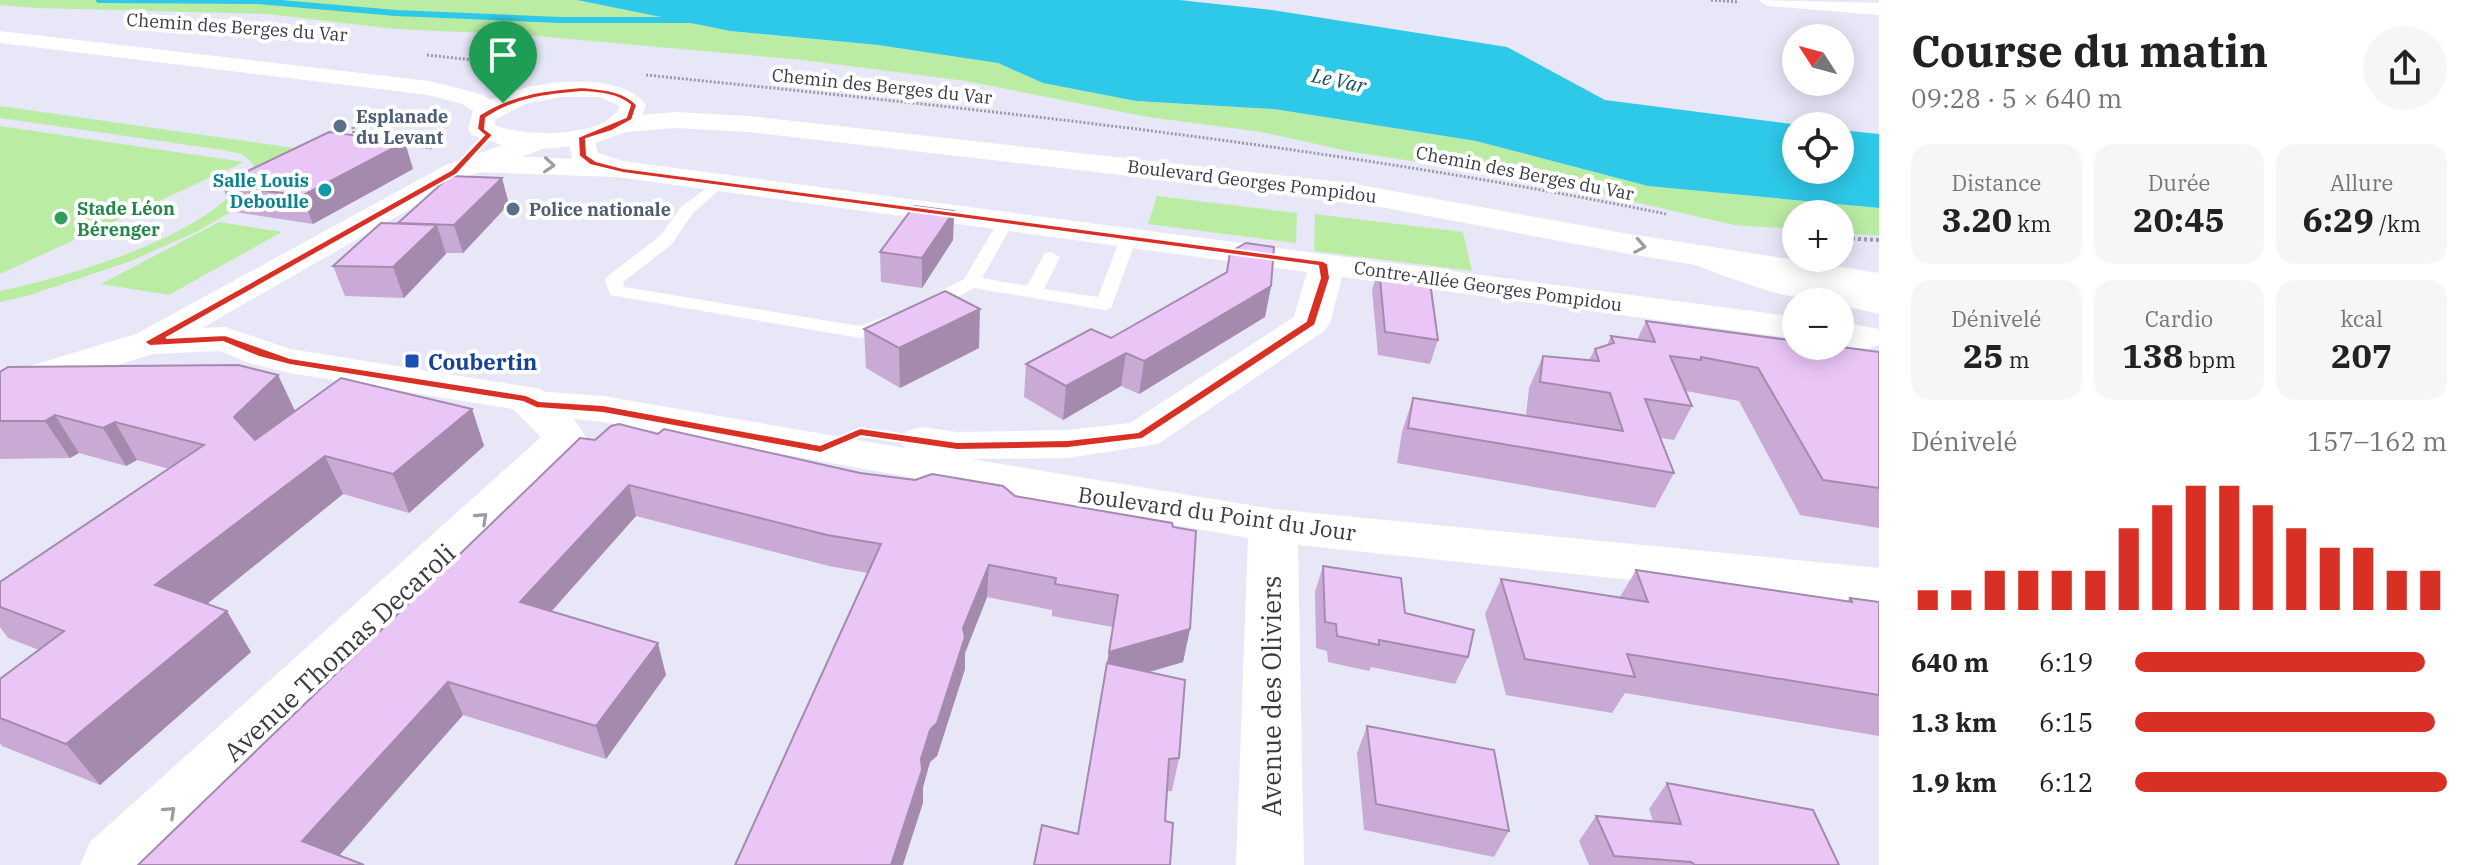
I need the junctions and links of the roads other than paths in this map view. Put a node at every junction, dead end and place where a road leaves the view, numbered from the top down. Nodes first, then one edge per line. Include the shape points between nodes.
1 (1768, 0) edge
2 (1879, 9) edge
3 (0, 37) edge
4 (227, 64) junction
5 (540, 93) junction
6 (626, 115) junction
7 (489, 122) junction
8 (582, 137) junction
9 (536, 142) junction
10 (465, 168) junction
11 (623, 170) junction
12 (719, 183) junction
13 (1007, 220) junction
14 (1129, 237) junction
15 (1782, 249) edge
16 (1051, 257) dead end
17 (1707, 258) junction
18 (1854, 258) edge
19 (1879, 260) edge
20 (1323, 264) junction
21 (269, 278) junction
22 (971, 282) junction
23 (1879, 284) edge
24 (1033, 292) junction
25 (1862, 325) edge
26 (1782, 326) edge
27 (225, 339) junction
28 (146, 359) junction
29 (10, 382) edge
30 (551, 422) junction
31 (821, 449) junction
32 (1273, 526) junction
33 (1879, 587) edge
34 (114, 865) edge
35 (1270, 865) edge

1 - 2 main road
3 - 4 main road
4 - 5 main road via 351,64
4 - 7 main road via 429,88 472,99
5 - 6 main road via 601,91 628,99
5 - 7 main road
6 - 8 main road
6 - 15 main road, Boulevard Georges Pompidou via 791,112 1335,173
6 -> 17 main road, Boulevard Georges Pompidou via 1349,192
7 - 9 main road
7 - 10 main road
8 - 9 main road
8 - 11 main road, Contre-Allée Georges Pompidou via 584,156
9 - 10 main road
10 -> 11 main road
10 - 21 main road
11 - 12 main road, Contre-Allée Georges Pompidou
12 - 13 main road, Contre-Allée Georges Pompidou
12 - 22 lane via 687,210 666,240 614,280 616,291 860,332 941,301
13 - 14 main road, Contre-Allée Georges Pompidou
13 - 22 lane
14 - 20 main road, Contre-Allée Georges Pompidou
14 - 24 lane via 1105,304
16 - 24 lane
17 - 23 main road, Boulevard Georges Pompidou
17 - 25 main road
18 - 19 main road
20 - 26 main road, Contre-Allée Georges Pompidou
20 - 31 main road via 1325,278 1311,323 1142,435 1068,444 957,446 860,432
21 - 27 main road via 232,318
21 - 28 main road
22 - 24 lane
27 - 28 main road via 183,361
27 - 30 main road, Boulevard du Point du Jour via 290,361 526,398
28 - 29 main road
30 - 31 main road, Boulevard du Point du Jour via 654,420
34 -> 30 main road, Avenue Thomas Decaroli
31 - 32 main road, Boulevard du Point du Jour
32 - 33 main road, Boulevard du Point du Jour
32 - 35 main road, Avenue des Oliviers

